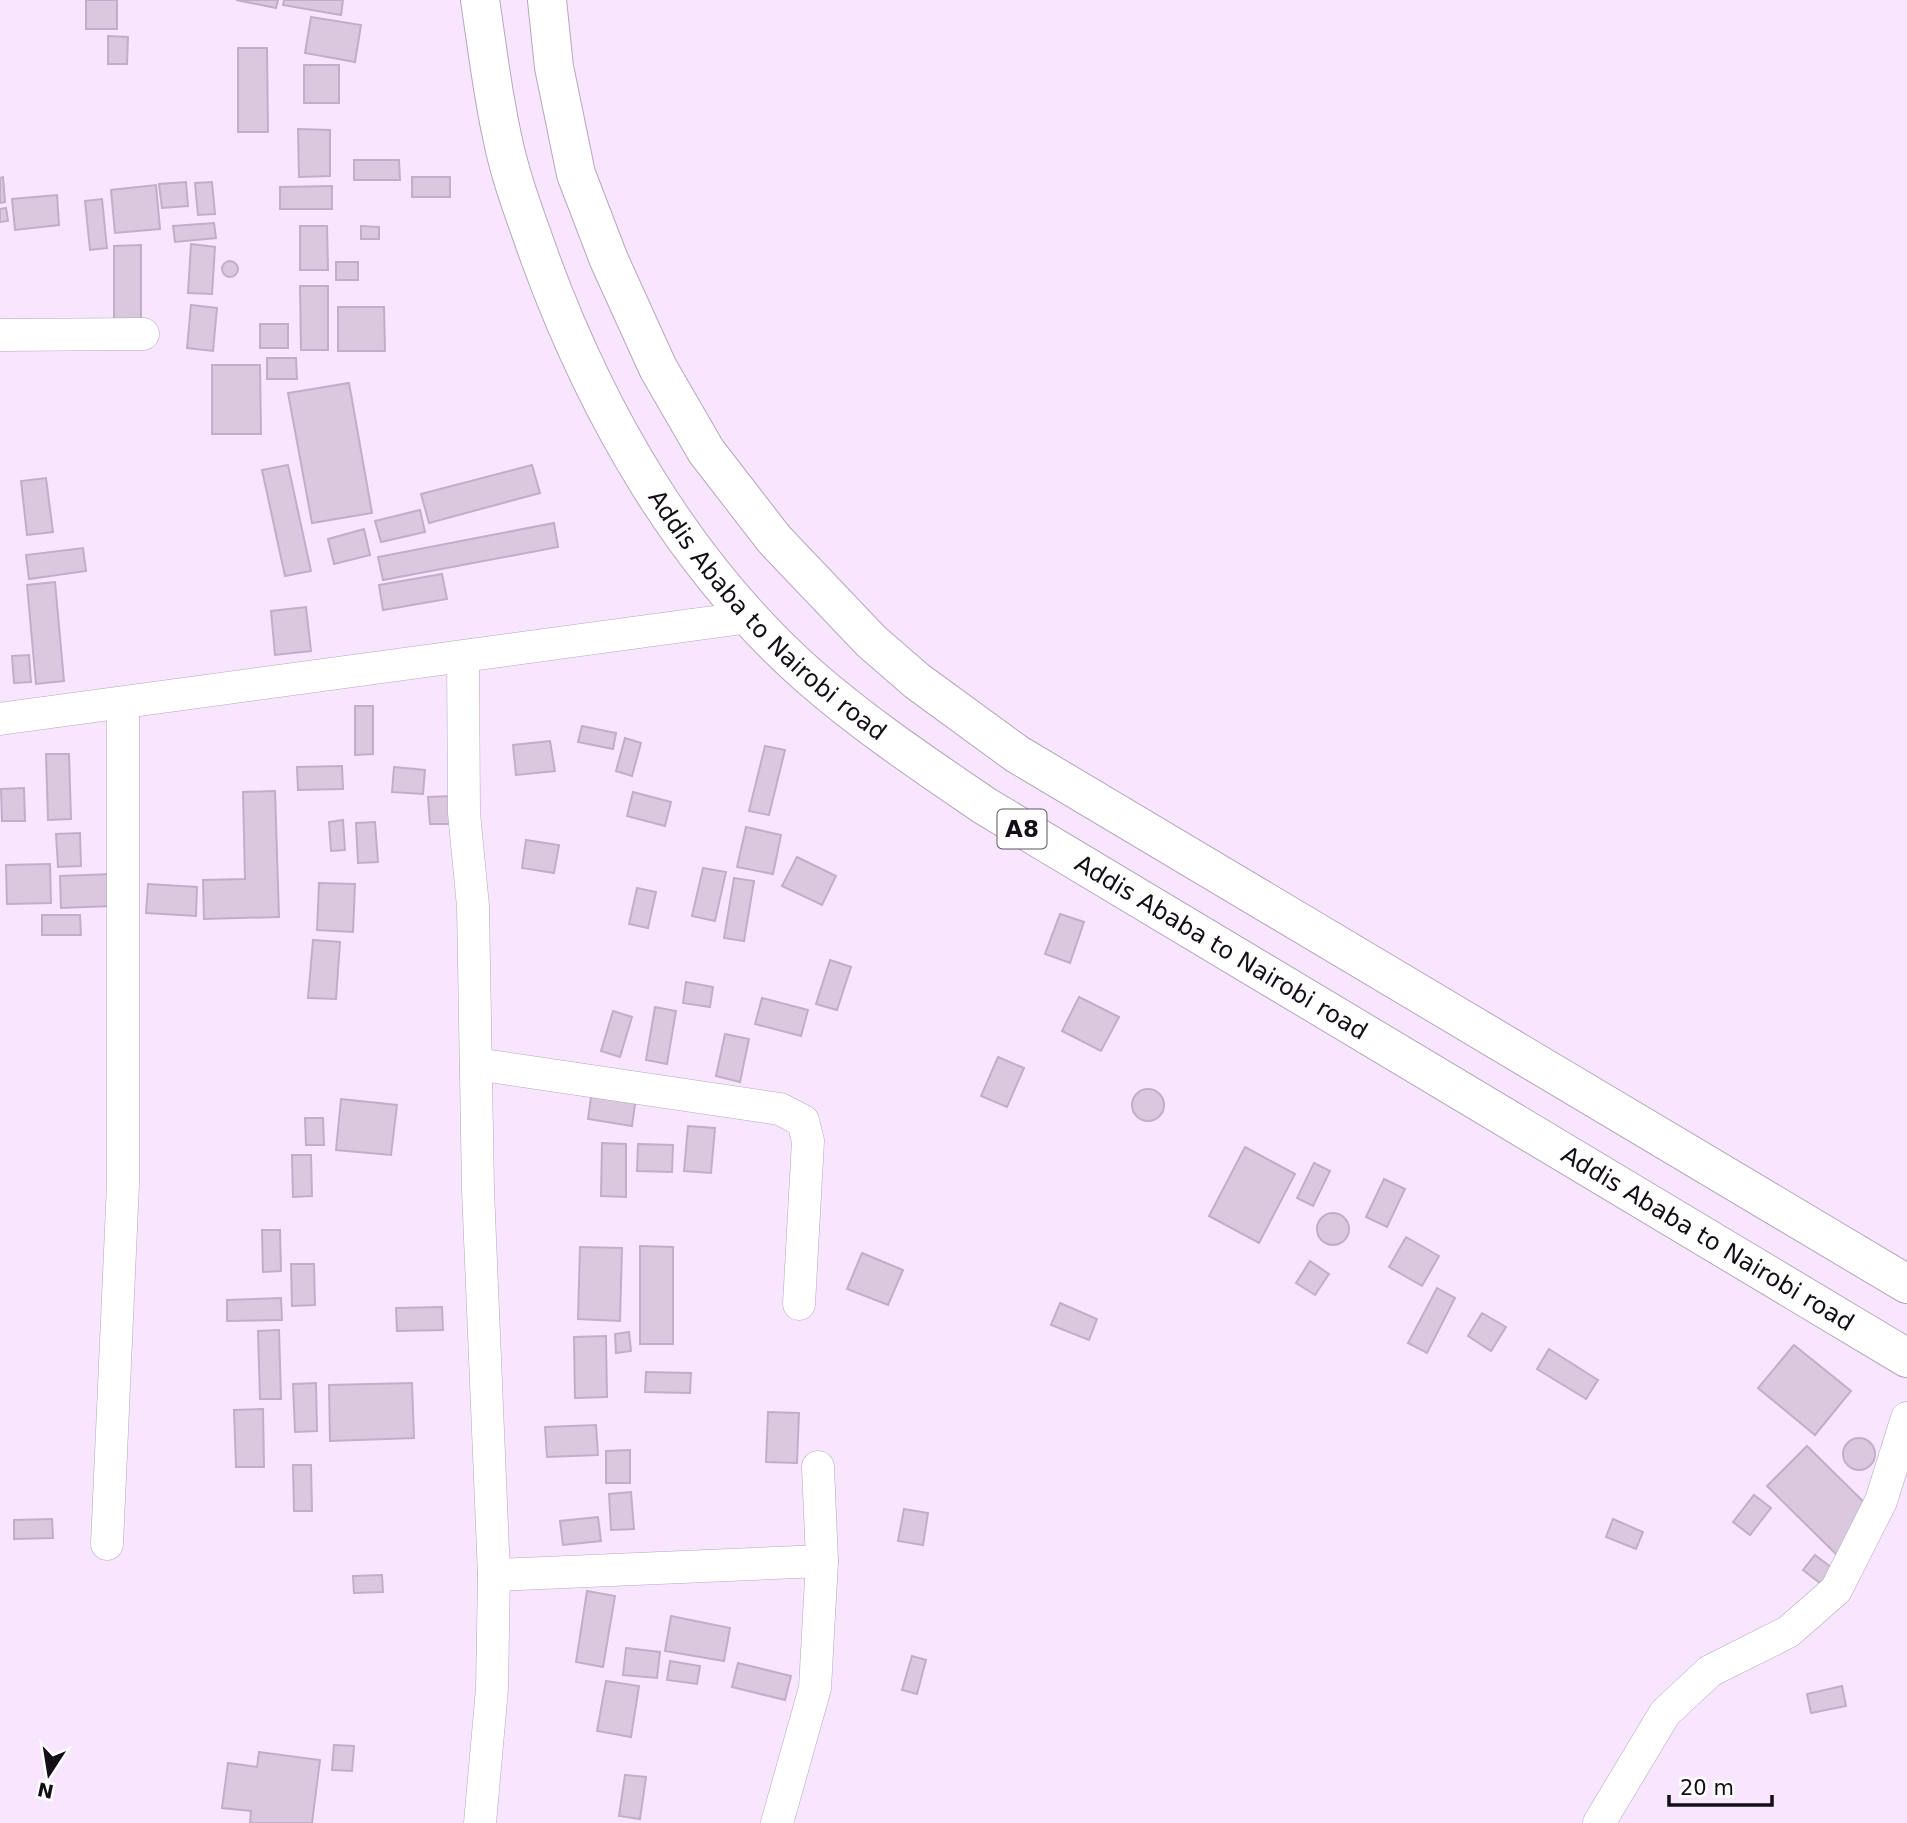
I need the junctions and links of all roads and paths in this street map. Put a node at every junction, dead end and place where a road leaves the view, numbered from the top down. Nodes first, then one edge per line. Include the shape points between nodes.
1 (480, 0) edge
2 (547, 0) edge
3 (144, 334) dead end
4 (0, 335) edge
5 (750, 617) junction
6 (463, 658) junction
7 (123, 703) junction
8 (0, 719) edge
9 (476, 1064) junction
10 (1907, 1284) edge
11 (799, 1304) dead end
12 (1907, 1358) edge
13 (1907, 1418) edge
14 (818, 1467) dead end
15 (107, 1544) dead end
16 (822, 1561) junction
17 (494, 1575) junction
18 (480, 1823) edge
19 (777, 1823) edge
20 (1599, 1823) edge

1 - 5 highway, Addis Ababa to Nairobi road / A8 via 502,138 567,333 599,399 652,487 699,558
2 - 10 highway, A8 via 554,67 576,174 658,368 706,451 774,539 871,641 1017,754
3 - 4 street
5 - 6 street
5 - 12 highway, Addis Ababa to Nairobi road / A8 via 808,675 879,734 985,806
6 - 7 street
6 - 9 street via 464,813 473,906
7 - 8 street
7 - 15 street via 123,1184
9 - 11 street via 780,1109 803,1121 808,1141
9 - 17 street
13 - 20 street via 1881,1501 1836,1590 1788,1632 1710,1671 1665,1713
14 - 16 street
16 - 17 street
16 - 19 street via 815,1688
17 - 18 street via 492,1689

